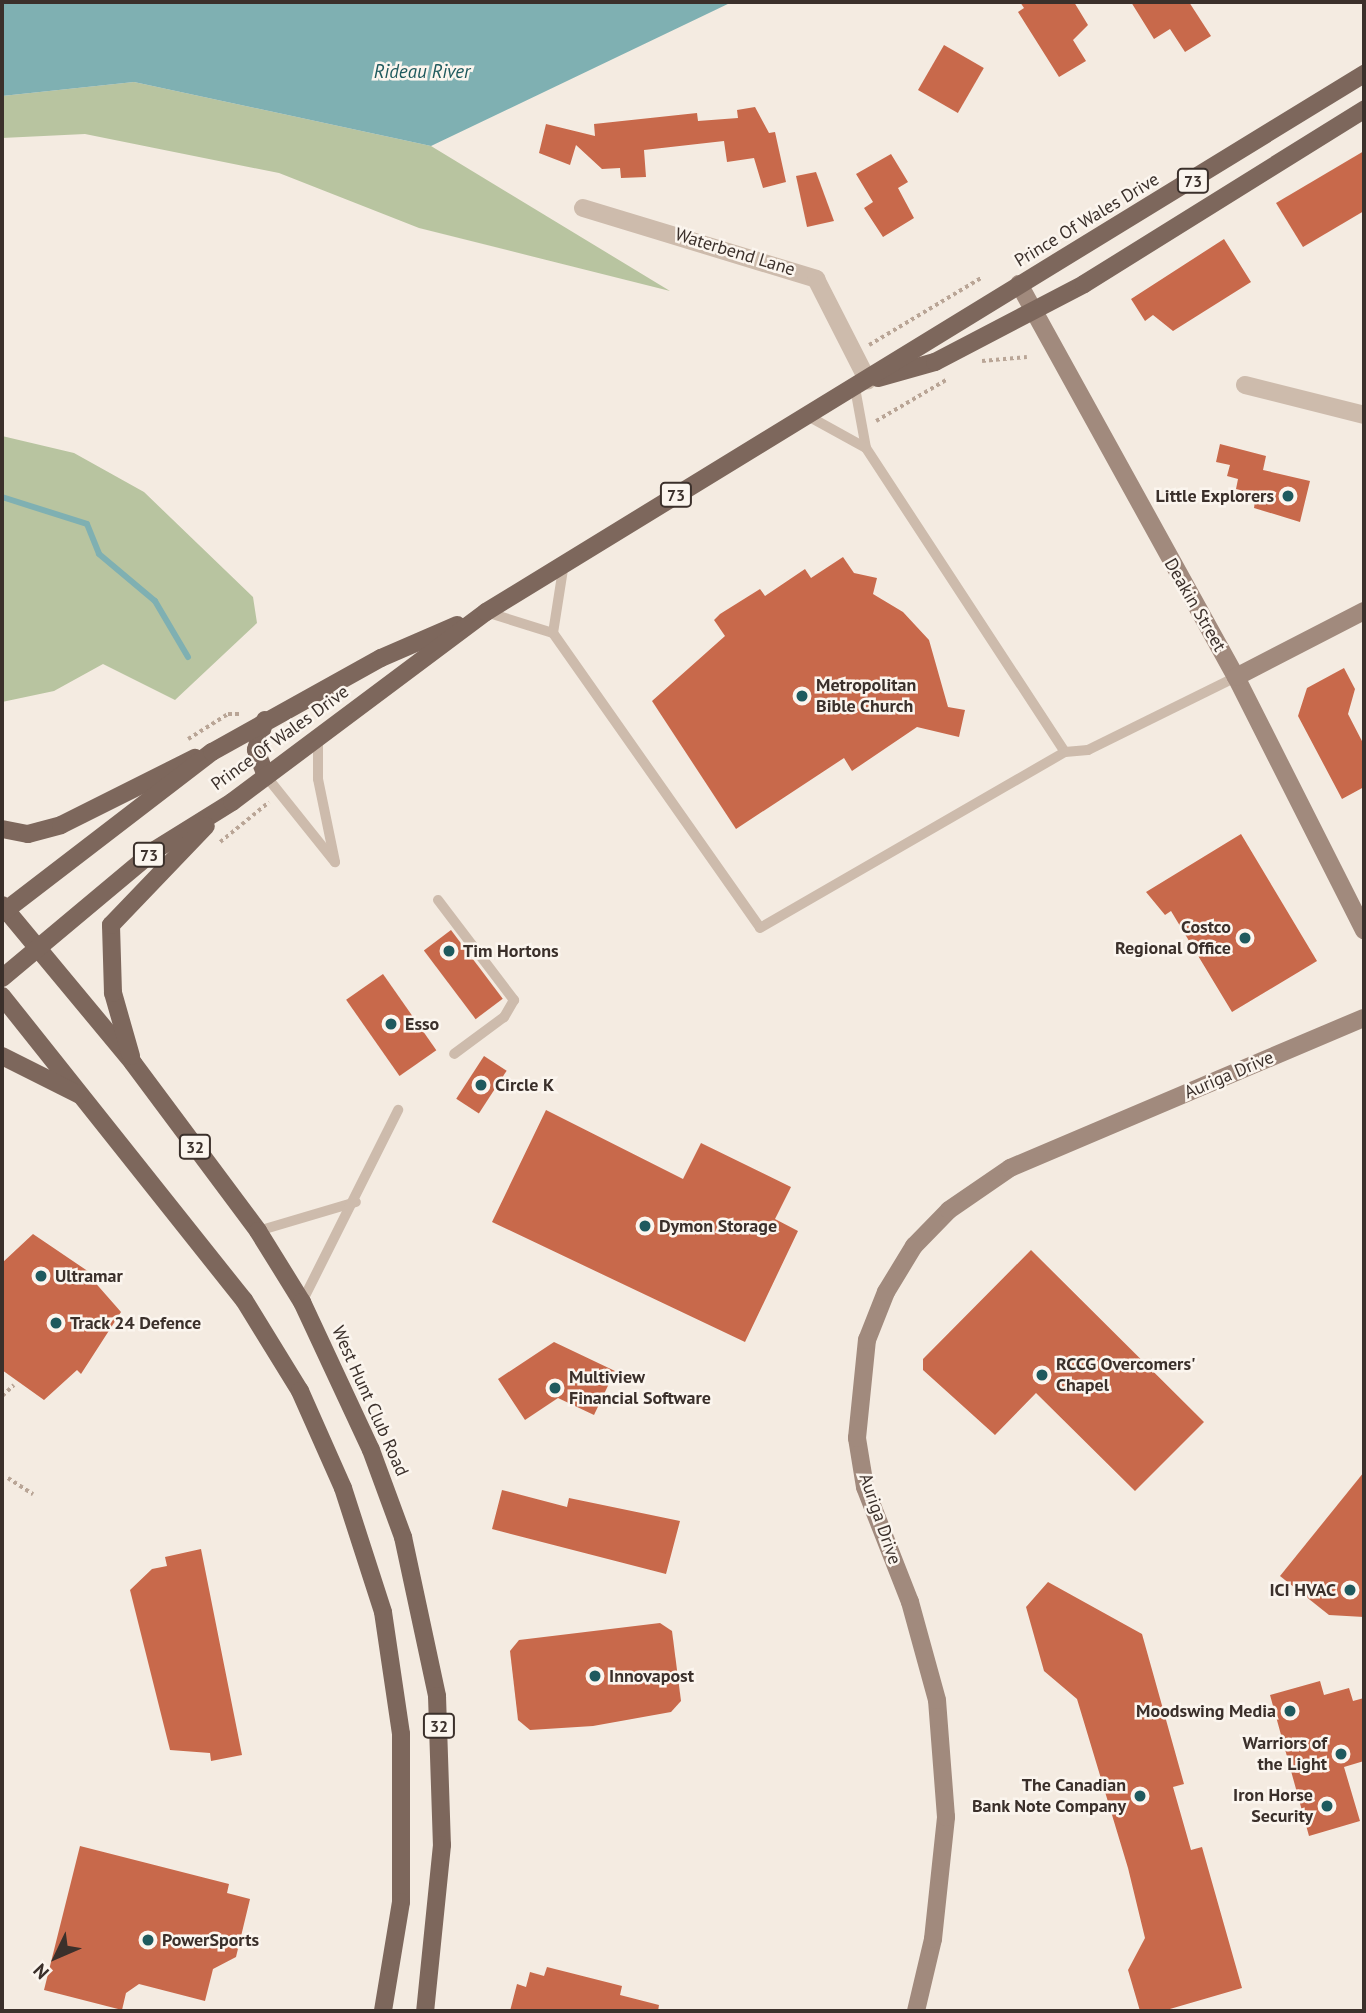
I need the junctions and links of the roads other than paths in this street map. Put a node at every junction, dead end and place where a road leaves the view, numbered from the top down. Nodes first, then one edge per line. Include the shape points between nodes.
1 (1364, 74) edge
2 (1364, 110) edge
3 (583, 208) dead end
4 (1019, 284) junction
5 (1035, 311) junction
6 (861, 384) junction
7 (1245, 385) dead end
8 (1364, 415) edge
9 (808, 416) junction
10 (866, 448) junction
11 (564, 563) junction
12 (1364, 611) edge
13 (486, 612) junction
14 (553, 633) junction
15 (1236, 677) junction
16 (265, 720) junction
17 (318, 738) junction
18 (212, 752) junction
19 (1065, 752) junction
20 (266, 776) junction
21 (232, 802) junction
22 (2, 829) edge
23 (438, 900) dead end
24 (3, 909) edge
25 (1364, 930) edge
26 (36, 946) junction
27 (2, 978) edge
28 (2, 996) edge
29 (1364, 1018) edge
30 (454, 1054) dead end
31 (2, 1056) edge
32 (133, 1063) junction
33 (90, 1100) junction
34 (398, 1110) dead end
35 (356, 1202) junction
36 (258, 1231) junction
37 (302, 1302) junction
38 (383, 2011) edge
39 (425, 2011) edge
40 (916, 2011) edge

1 - 4 main road, Prince Of Wales Drive / 73
2 - 5 main road, Prince Of Wales Drive / 73
3 - 6 street, Waterbend Lane via 816,279 856,353
4 - 5 street, Deakin Street
4 - 6 main road, Prince Of Wales Drive / 73 via 921,341
5 - 6 main road, Prince Of Wales Drive / 73 via 934,362
5 - 15 street, Deakin Street
6 - 9 main road, Prince Of Wales Drive / 73
6 - 10 lane
7 - 8 street
9 - 10 lane
9 - 11 main road, Prince Of Wales Drive / 73
10 - 19 lane
11 - 13 main road, Prince Of Wales Drive / 73
11 - 14 lane
12 - 15 street
13 - 14 lane
13 - 16 main road, Prince Of Wales Drive / 73
13 - 17 main road, Prince Of Wales Drive / 73
14 - 19 lane via 760,928
15 - 19 lane via 1088,750
15 - 25 street, Deakin Street
16 - 18 main road, Prince Of Wales Drive / 73
16 - 20 main road via 256,750
17 - 20 main road, Prince Of Wales Drive / 73
17 - 20 lane via 318,779 335,862
18 - 22 main road via 166,767 61,825 28,834
18 - 24 main road, Prince Of Wales Drive / 73
20 - 21 main road, Prince Of Wales Drive / 73
21 - 26 main road, Prince Of Wales Drive / 73 via 155,850
21 - 32 main road via 143,884 111,925 113,993
23 - 30 lane via 514,1000 504,1017
24 - 26 main road, West Hunt Club Road / 32
26 - 27 main road, Prince Of Wales Drive / 73
26 - 32 main road, West Hunt Club Road / 32
28 - 33 main road, 32
29 - 40 street, Auriga Drive via 1010,1168 949,1210 914,1246 886,1292 867,1340 857,1438 865,1487 910,1602 937,1700 946,1817 933,1939
31 - 33 main road
32 - 36 main road, West Hunt Club Road / 32
33 - 38 main road, 32 via 250,1308 323,1438 363,1542 391,1653 403,1762 401,1902
34 - 35 lane
35 - 36 lane
35 - 37 lane
36 - 37 main road, West Hunt Club Road / 32
37 - 39 main road, West Hunt Club Road / 32 via 348,1394 399,1524 432,1671 443,1845

